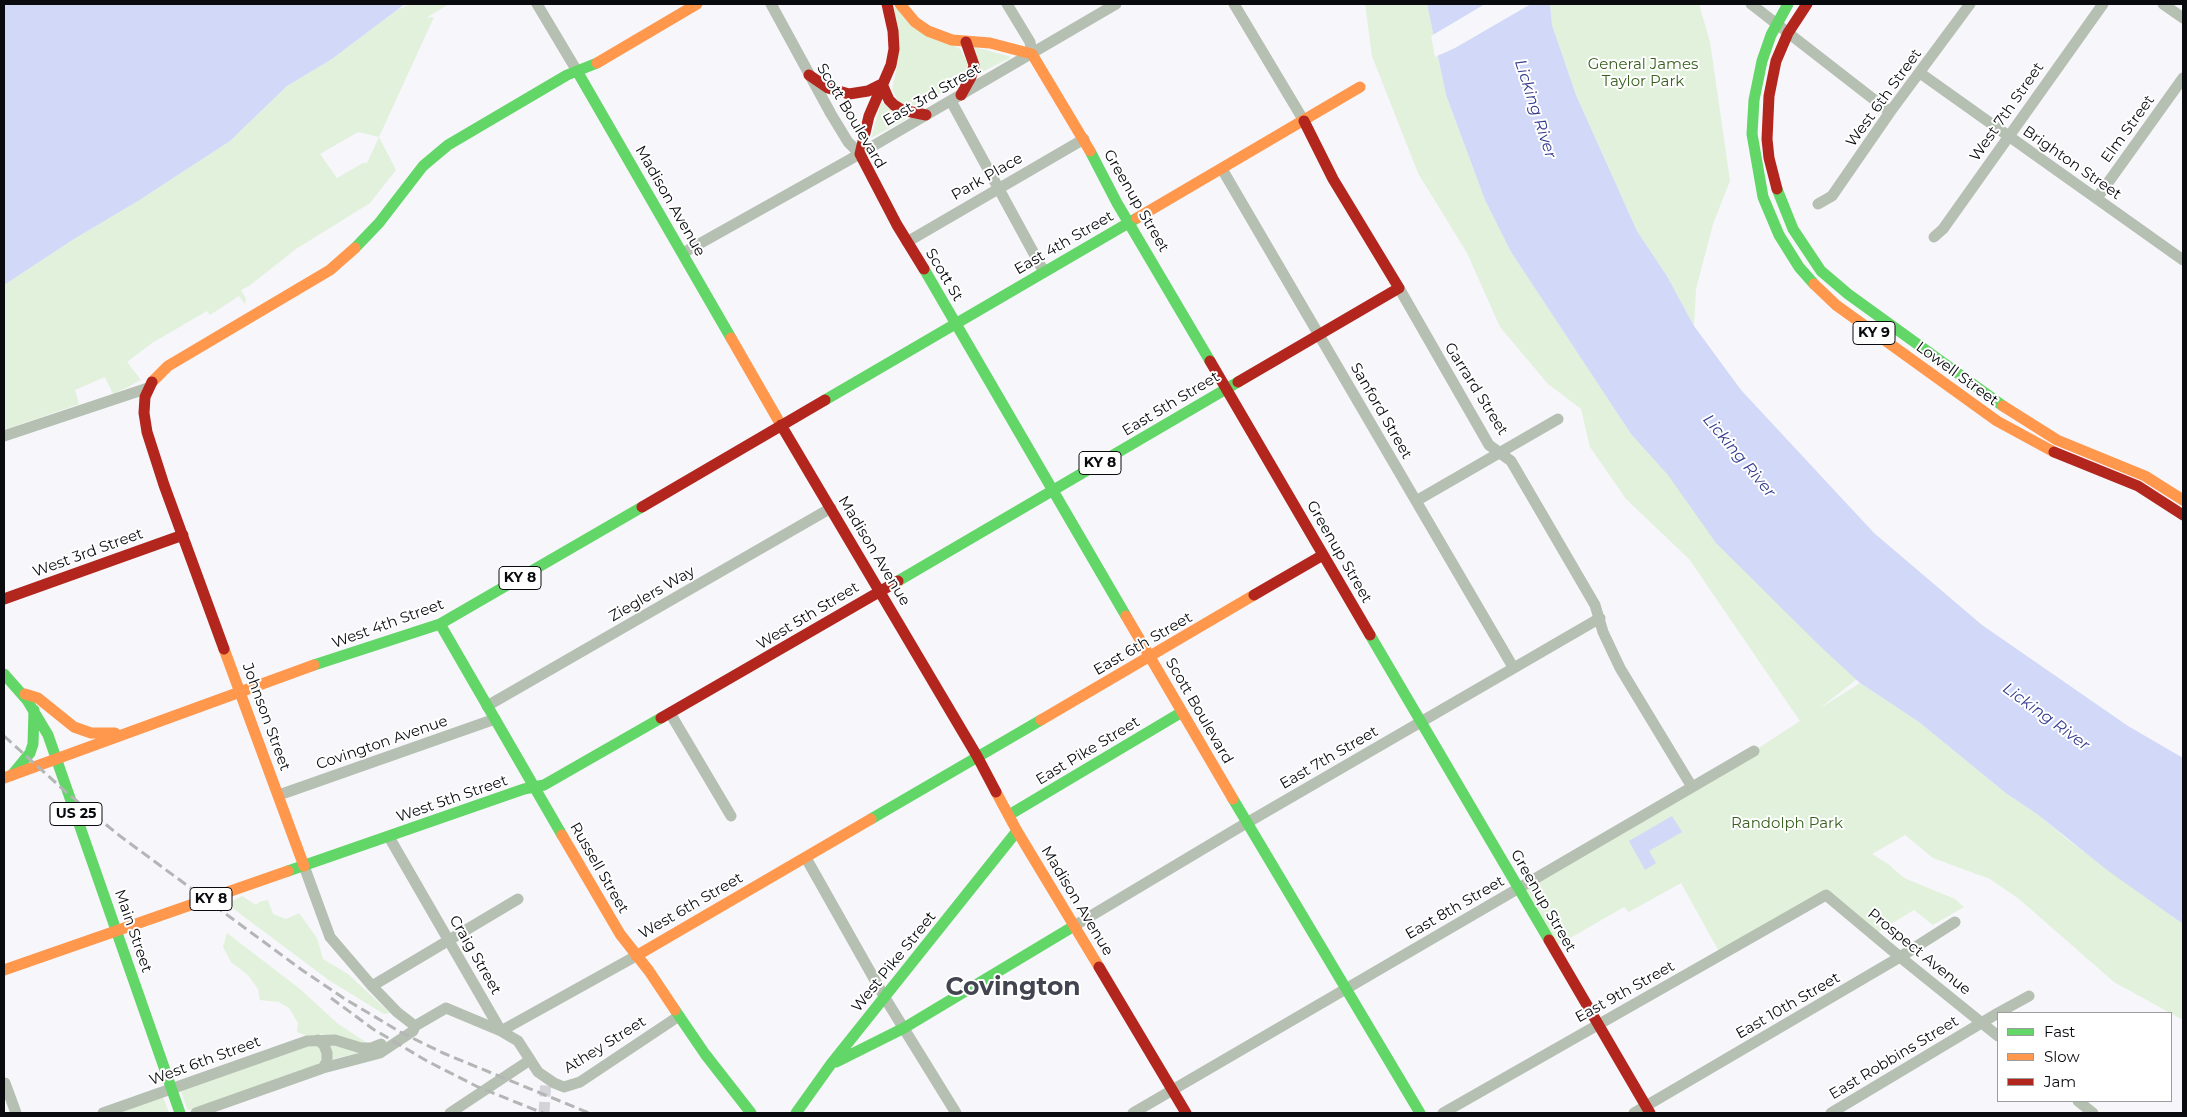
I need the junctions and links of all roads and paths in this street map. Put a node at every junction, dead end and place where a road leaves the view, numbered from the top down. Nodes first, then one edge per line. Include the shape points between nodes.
1 (537, 4) edge
2 (697, 4) edge
3 (771, 4) edge
4 (888, 4) edge
5 (900, 4) edge
6 (1007, 4) edge
7 (1116, 4) edge
8 (1234, 4) edge
9 (1751, 4) edge
10 (1788, 4) edge
11 (1806, 4) edge
12 (1970, 4) edge
13 (2103, 4) edge
14 (2163, 4) edge
15 (2183, 18) edge
16 (1776, 23) junction
17 (1788, 34) junction
18 (966, 42) junction
19 (1032, 54) junction
20 (577, 71) junction
21 (1920, 73) junction
22 (810, 75) junction
23 (2183, 78) edge
24 (882, 84) junction
25 (1360, 87) dead end
26 (956, 98) junction
27 (1890, 112) junction
28 (926, 115) junction
29 (1304, 121) junction
30 (2008, 136) junction
31 (1084, 140) junction
32 (860, 154) junction
33 (1222, 169) junction
34 (997, 189) junction
35 (2097, 198) junction
36 (1818, 204) dead end
37 (1130, 222) junction
38 (1934, 237) dead end
39 (907, 242) junction
40 (682, 253) junction
41 (2183, 260) edge
42 (1044, 272) junction
43 (1399, 288) junction
44 (956, 323) junction
45 (1319, 335) junction
46 (148, 388) junction
47 (1227, 389) junction
48 (1558, 419) dead end
49 (781, 425) junction
50 (4, 436) edge
51 (1501, 452) junction
52 (1053, 490) junction
53 (2183, 500) edge
54 (1416, 501) junction
55 (831, 508) junction
56 (2183, 515) edge
57 (182, 535) junction
58 (1323, 555) junction
59 (880, 590) junction
60 (4, 599) edge
61 (1600, 618) junction
62 (440, 624) junction
63 (1150, 657) junction
64 (1513, 667) junction
65 (4, 674) edge
66 (240, 692) junction
67 (21, 693) junction
68 (488, 706) junction
69 (34, 710) junction
70 (1182, 712) junction
71 (670, 713) junction
72 (495, 720) junction
73 (1421, 721) junction
74 (128, 733) junction
75 (1754, 751) dead end
76 (977, 756) junction
77 (57, 760) junction
78 (7, 777) edge
79 (1692, 787) junction
80 (535, 788) junction
81 (279, 795) junction
82 (1009, 815) junction
83 (731, 816) dead end
84 (1247, 823) junction
85 (1018, 831) junction
86 (389, 837) junction
87 (806, 858) junction
88 (304, 866) junction
89 (1518, 888) junction
90 (1821, 896) joint
91 (518, 899) dead end
92 (1955, 922) dead end
93 (1074, 926) junction
94 (116, 930) junction
95 (448, 940) junction
96 (636, 956) junction
97 (1900, 957) junction
98 (4, 970) edge
99 (372, 986) junction
100 (1346, 988) junction
101 (2029, 996) dead end
102 (885, 998) junction
103 (2000, 1012) edge
104 (1997, 1014) edge
105 (679, 1016) junction
106 (1982, 1022) junction
107 (1598, 1025) junction
108 (416, 1026) junction
109 (904, 1028) junction
110 (502, 1031) junction
111 (1997, 1035) edge
112 (318, 1040) junction
113 (530, 1060) junction
114 (831, 1064) junction
115 (323, 1068) junction
116 (546, 1078) joint
117 (5, 1083) dead end
118 (172, 1089) junction
119 (1172, 1090) junction
120 (2079, 1102) edge
121 (1648, 1110) edge
122 (16, 1113) edge
123 (103, 1113) edge
124 (180, 1113) edge
125 (196, 1113) edge
126 (450, 1113) edge
127 (751, 1113) edge
128 (796, 1113) edge
129 (956, 1113) edge
130 (1133, 1113) edge
131 (1186, 1113) edge
132 (1420, 1113) edge
133 (1443, 1113) edge
134 (1634, 1113) edge
135 (1832, 1113) edge
136 (2093, 1113) edge

1 - 20 street, Madison Avenue
2 - 20 main road via 620,50
3 - 22 street, Scott Boulevard
4 - 24 main road via 894,49
5 - 18 main road via 915,22 928,31
6 - 19 street, Greenup Street via 1030,42
7 - 19 street, East 3rd Street
8 - 29 street, Garrard Street
9 - 16 street
10 - 16 main road, KY 9
11 - 17 main road, KY 9
12 - 21 street, West 6th Street
13 - 30 street, West 7th Street
14 - 15 street
16 - 17 street
16 - 56 main road, Lowell Street / KY 9 via 1757,81 1754,151 1770,217 1805,275 1836,305 2021,436 2062,457 2138,486
17 - 27 street
17 - 53 main road, Lowell Street / KY 9 via 1776,61 1769,96 1769,158 1786,213 1821,271 2009,411 2057,440 2145,476
18 - 19 main road via 990,43
18 - 26 main road via 974,65 971,77
19 - 26 street, East 3rd Street
19 - 31 main road, Greenup Street
20 - 40 main road, Madison Avenue
20 - 46 main road via 448,145 423,166 379,223 330,270 168,366
21 - 27 street, West 6th Street
21 - 30 street, Brighton Street
22 - 24 main road via 828,88 848,94 868,92
22 - 32 street, Scott Boulevard via 848,142
23 - 35 street, Elm Street
24 - 28 main road via 894,105
24 - 32 main road via 869,116
25 - 29 main road, East 4th Street / KY 8
26 - 28 street, East 3rd Street
26 - 34 street
27 - 36 street, West 6th Street via 1832,196
28 - 32 street, East 3rd Street
29 - 33 main road, East 4th Street / KY 8
29 - 43 main road, Garrard Street via 1333,179
30 - 35 street, Brighton Street
30 - 38 street, West 7th Street via 1943,229
31 - 34 street, Park Place
31 - 37 main road, Greenup Street
32 - 39 main road, Scott Boulevard
32 - 40 street, East 3rd Street
33 - 37 main road, East 4th Street / KY 8
33 - 45 street, Sanford Street
34 - 39 street, Park Place
34 - 42 street
35 - 41 street, Brighton Street
37 - 42 main road, East 4th Street / KY 8
37 - 47 main road, Greenup Street
39 - 44 main road, Scott St
40 - 49 main road, Madison Avenue
42 - 44 main road, East 4th Street / KY 8
43 - 45 main road, East 5th Street / KY 8
43 - 51 street, Garrard Street via 1489,445
44 - 49 main road, East 4th Street / KY 8
44 - 52 main road, Scott Boulevard
45 - 47 main road, East 5th Street / KY 8
45 - 54 street, Sanford Street
46 - 50 street
46 - 57 main road, Johnson Street via 144,413 147,432
47 - 52 main road, East 5th Street / KY 8
47 - 58 main road, Greenup Street
48 - 51 street
49 - 55 main road, Madison Avenue
49 - 62 main road, West 4th Street / KY 8
51 - 54 street
51 - 61 street, Garrard Street via 1512,461
52 - 59 main road, East 5th Street / KY 8
52 - 63 main road, Scott Boulevard
54 - 64 street, Sanford Street
55 - 59 main road, Madison Avenue
55 - 68 street, Zieglers Way
57 - 60 main road, West 3rd Street
57 - 66 main road, Johnson Street
58 - 63 main road, East 6th Street
58 - 73 main road, Greenup Street
59 - 71 main road, West 5th Street / KY 8
59 - 76 main road, Madison Avenue
61 - 64 street, East 7th Street
61 - 79 street, Garrard Street via 1620,668
62 - 66 main road, West 4th Street / KY 8
62 - 68 main road, Russell Street
63 - 70 main road, Scott Boulevard
63 - 76 main road, East 6th Street
64 - 73 street, East 7th Street
65 - 67 main road, US 25
66 - 74 main road, West 4th Street / KY 8
66 - 81 main road, Johnson Street
67 - 69 main road, US 25
67 - 74 main road via 38,698 74,727 91,733
68 - 72 main road, Russell Street
69 - 77 main road, US 25
69 - 78 main road via 30,753
70 - 82 main road, East Pike Street
70 - 84 main road, Scott Boulevard
71 - 80 main road, West 5th Street / KY 8
71 - 83 street
72 - 80 main road, Russell Street
72 - 81 street, Covington Avenue
73 - 84 street, East 7th Street
73 - 89 main road, Greenup Street
74 - 77 main road, West 4th Street / KY 8
75 - 79 street, East 8th Street
76 - 82 main road, Madison Avenue
76 - 87 main road, West 6th Street
77 - 78 main road, West 4th Street / KY 8
77 - 94 main road, Main Street / US 25
79 - 89 street, East 8th Street
80 - 86 main road, West 5th Street / KY 8 via 524,789
80 - 96 main road, Russell Street
81 - 88 main road, Johnson Street
82 - 85 main road, Madison Avenue
84 - 93 street, East 7th Street
84 - 100 main road, Scott Boulevard
85 - 93 main road, Madison Avenue
85 - 102 main road, West Pike Street
86 - 88 main road, West 5th Street / KY 8
86 - 95 street, Craig Street
87 - 96 main road, West 6th Street
87 - 102 street
88 - 94 main road, West 5th Street / KY 8
88 - 99 street, Johnson Street via 330,936
89 - 100 street, East 8th Street
89 - 107 main road, Greenup Street
90 - 97 street, Prospect Avenue via 1826,895
90 - 107 street, East 9th Street
91 - 95 street
92 - 97 street, East 10th Street
93 - 109 main road
93 - 119 main road, Madison Avenue
94 - 98 main road, West 5th Street / KY 8
94 - 118 main road, Main Street / US 25
95 - 99 street
95 - 110 street, Craig Street
96 - 105 main road, Russell Street
96 - 110 street, West 6th Street
97 - 106 street, Prospect Avenue
97 - 121 street, East 10th Street
99 - 108 street, Johnson Street
100 - 119 street, East 8th Street
100 - 132 main road, Scott Boulevard
101 - 103 street, East Robbins Street
102 - 109 street
102 - 114 main road, West Pike Street
104 - 106 street, East Robbins Street
105 - 116 street, Athey Street via 574,1086 564,1087
105 - 127 main road, Russell Street
106 - 111 street, Prospect Avenue
106 - 135 street, East Robbins Street
107 - 121 main road, Greenup Street
107 - 133 street, East 9th Street
108 - 110 street, West 6th Street via 446,1008
108 - 112 street, West 6th Street via 407,1027 371,1048 335,1040
108 - 115 street, West 6th Street via 380,1053
109 - 114 main road
109 - 129 street
110 - 113 street, Craig Street via 518,1041
112 - 115 street via 327,1053
112 - 118 street, West 6th Street via 307,1041
113 - 116 street, Craig Street
113 - 126 street
114 - 128 main road, West Pike Street
115 - 125 street, West 6th Street
117 - 122 street
118 - 123 street, West 6th Street
118 - 124 main road, Main Street / US 25
119 - 130 street, East 8th Street
119 - 131 main road, Madison Avenue
120 - 136 street
121 - 134 street, East 10th Street

